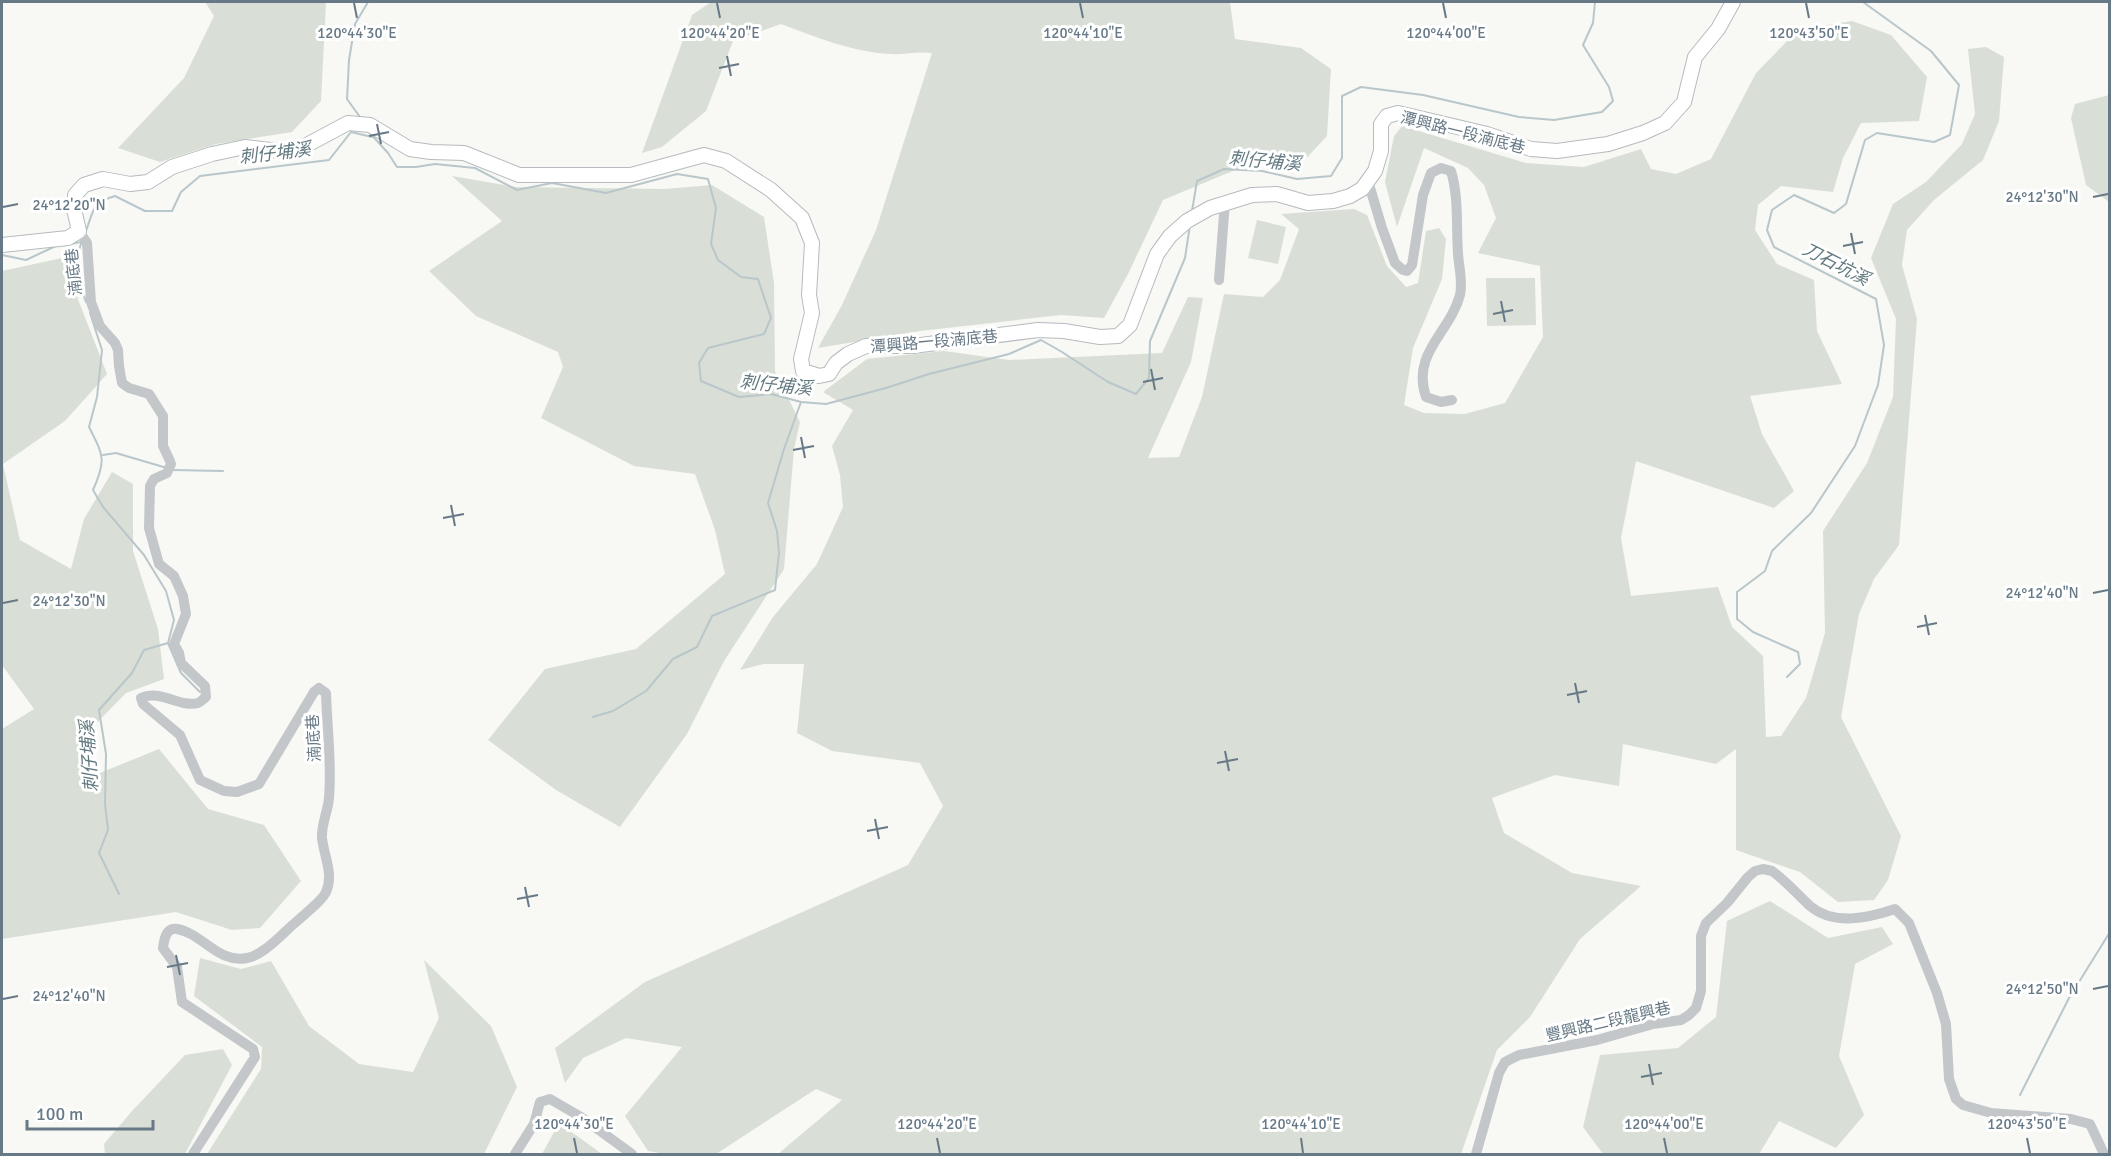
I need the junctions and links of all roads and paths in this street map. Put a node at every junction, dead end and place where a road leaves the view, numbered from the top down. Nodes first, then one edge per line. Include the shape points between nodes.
1 (1733, 2) edge
2 (1368, 181) junction
3 (1226, 202) junction
4 (79, 231) junction
5 (2, 245) edge
6 (1219, 280) dead end
7 (1452, 400) dead end
8 (193, 1155) edge
9 (515, 1155) edge
10 (632, 1155) edge
11 (1476, 1155) edge
12 (2104, 1155) edge

1 - 2 street, 潭興路一段湳底巷 via 1718,30 1695,57 1684,102 1665,123 1608,144 1557,151 1530,149 1487,134 1398,113 1387,116 1381,124 1380,151
2 - 3 street, 潭興路一段湳底巷 via 1350,196 1333,201 1308,203 1277,195 1252,195
2 - 7 street via 1395,262 1407,271 1412,266 1423,195 1431,173 1441,168 1451,171 1456,190 1461,291 1457,306 1434,340 1421,384 1426,397 1441,402
3 - 4 street, 潭興路一段湳底巷 via 1187,221 1170,236 1157,254 1130,325 1118,336 1100,338 1038,330 913,346 866,346 836,363 829,374 819,376 803,371 801,359 812,313 812,243 802,218 771,190 735,166 704,155 631,175 519,175 464,153 410,149 370,125 348,123 287,152 245,147 172,167 148,182 130,184 103,179 84,185 75,195
3 - 6 street
4 - 5 street via 68,238
4 - 8 street, 湳底巷 via 87,243 91,302 100,326 118,350 122,383 148,394 163,416 163,446 169,466 150,486 149,528 159,564 174,576 183,596 186,614 174,644 181,663 205,686 206,697 198,703 149,694 141,698 143,705 180,735 200,780 224,791 237,792 259,784 314,692 319,688 326,693 330,772 322,836 329,880 326,894 256,955 247,958 218,953 176,928 164,937 163,948 177,967 182,1002 253,1049 255,1057
9 - 10 street via 534,1124 540,1102 550,1099
11 - 12 street, 豐興路二段龍興巷 via 1505,1062 1519,1055 1597,1040 1689,1015 1701,992 1702,930 1748,877 1763,869 1772,871 1812,908 1829,917 1849,918 1895,909 1899,912 1909,923 1937,993 1946,1024 1949,1079 1956,1099 1964,1106 1991,1113 2090,1124

